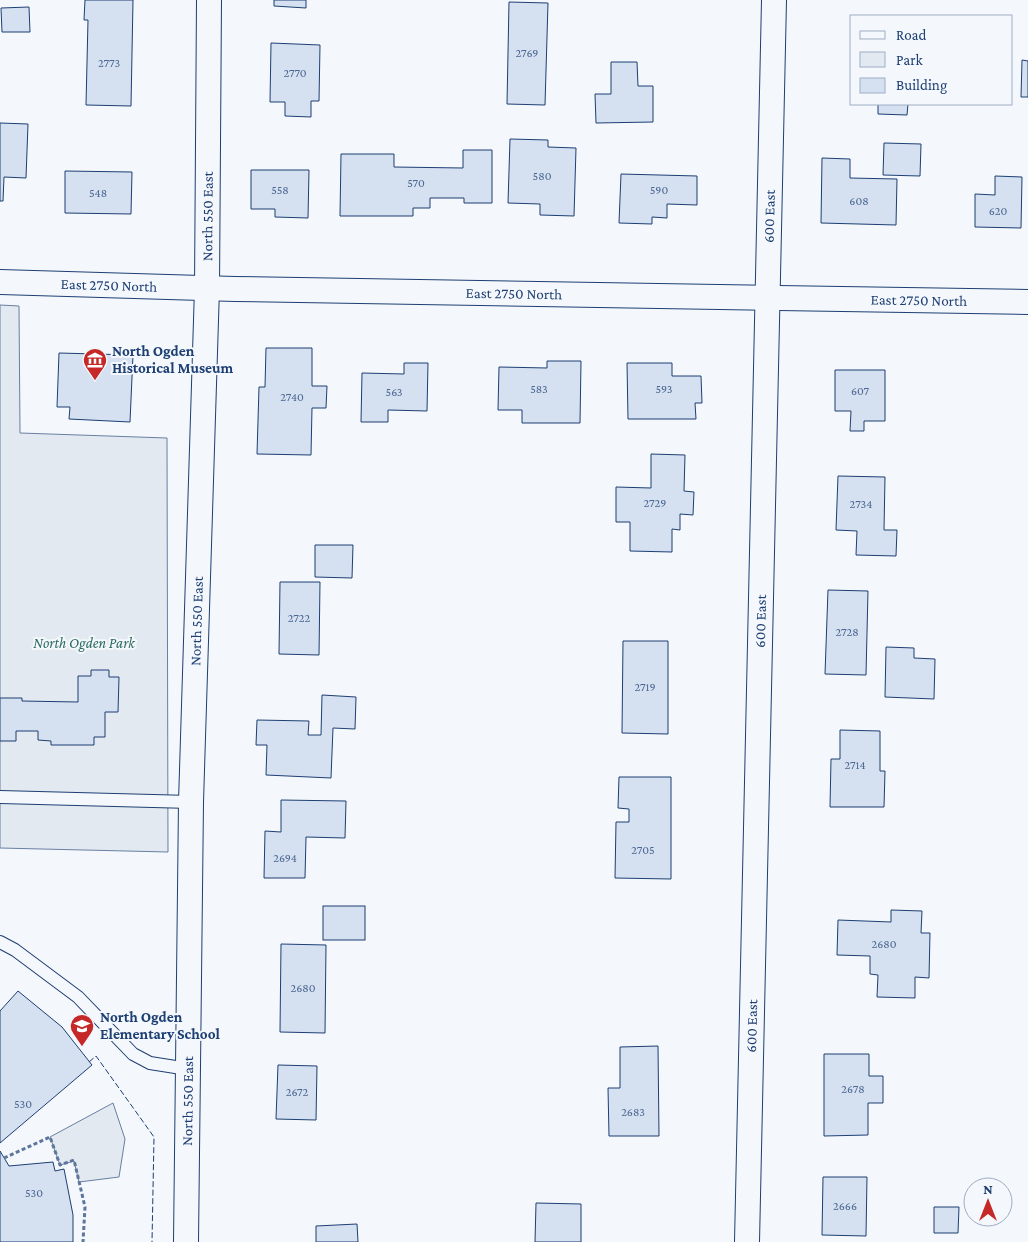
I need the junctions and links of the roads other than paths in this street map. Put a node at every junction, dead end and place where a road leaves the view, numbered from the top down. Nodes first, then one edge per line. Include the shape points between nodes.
1 (208, 0) edge
2 (774, 0) edge
3 (0, 282) edge
4 (207, 288) junction
5 (769, 297) junction
6 (1028, 302) edge
7 (0, 797) edge
8 (191, 802) junction
9 (0, 942) edge
10 (188, 1069) junction
11 (186, 1242) edge
12 (747, 1242) edge

1 - 4 street, North 550 East
2 - 5 street, 600 East
3 - 4 street, East 2750 North
4 - 5 street, East 2750 North
4 - 8 street, North 550 East
5 - 6 street, East 2750 North
5 - 12 street, 600 East
7 - 8 lane
8 - 10 street, North 550 East
9 - 10 lane via 78,997 133,1054 150,1063
10 - 11 street, North 550 East

